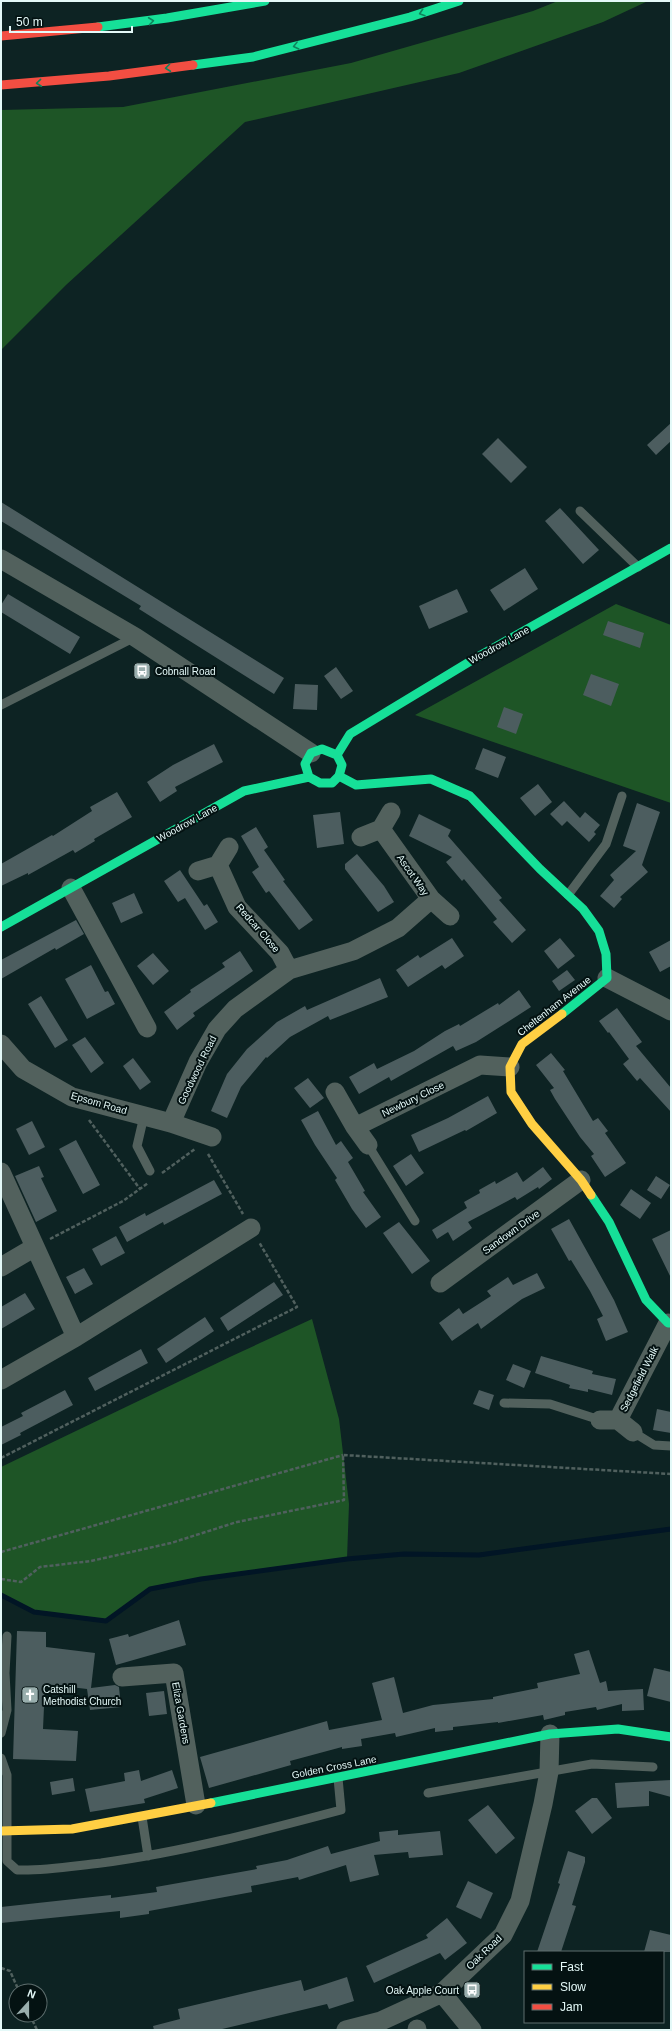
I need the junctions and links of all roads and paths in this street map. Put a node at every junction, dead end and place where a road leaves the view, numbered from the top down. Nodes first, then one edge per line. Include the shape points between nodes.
1 (265, 1) edge
2 (459, 1) edge
3 (1, 36) edge
4 (1, 85) edge
5 (580, 511) dead end
6 (671, 548) edge
7 (3, 565) edge
8 (638, 568) junction
9 (135, 637) junction
10 (1, 705) edge
11 (311, 753) junction
12 (337, 755) junction
13 (339, 776) junction
14 (309, 777) junction
15 (622, 796) dead end
16 (391, 812) dead end
17 (381, 829) junction
18 (361, 838) dead end
19 (229, 847) dead end
20 (218, 865) junction
21 (198, 871) dead end
22 (71, 888) junction
23 (568, 895) junction
24 (430, 899) junction
25 (450, 916) dead end
26 (1, 927) edge
27 (288, 970) junction
28 (607, 978) junction
29 (671, 1010) edge
30 (147, 1028) dead end
31 (1, 1044) edge
32 (510, 1067) junction
33 (335, 1092) dead end
34 (72, 1097) junction
35 (144, 1116) junction
36 (171, 1123) junction
37 (355, 1127) junction
38 (207, 1140) junction
39 (368, 1145) joint
40 (1, 1172) edge
41 (154, 1175) junction
42 (581, 1180) junction
43 (140, 1189) junction
44 (415, 1221) dead end
45 (251, 1228) junction
46 (35, 1247) junction
47 (1, 1267) edge
48 (440, 1284) dead end
49 (670, 1323) edge
50 (76, 1337) junction
51 (1, 1380) edge
52 (504, 1403) dead end
53 (609, 1420) junction
54 (633, 1432) joint
55 (671, 1446) edge
56 (343, 1455) junction
57 (1, 1458) edge
58 (671, 1474) edge
59 (1, 1552) edge
60 (1, 1579) edge
61 (7, 1636) dead end
62 (122, 1677) dead end
63 (1, 1733) edge
64 (550, 1734) junction
65 (671, 1737) edge
66 (1, 1758) edge
67 (653, 1767) dead end
68 (549, 1772) junction
69 (338, 1778) junction
70 (428, 1792) dead end
71 (196, 1805) junction
72 (142, 1817) junction
73 (4, 1831) edge
74 (148, 1856) junction
75 (1, 1968) edge
76 (15, 1983) edge
77 (442, 1993) junction
78 (346, 2030) edge
79 (472, 2030) edge

3 -> 1 main road via 66,32 194,15
2 -> 4 main road via 410,17 253,57 109,76
5 - 8 lane
6 - 8 main road, Woodrow Lane
7 - 9 street
8 - 12 main road, Woodrow Lane via 474,659 350,734
9 - 10 lane
9 - 11 street
11 - 12 main road via 322,749
11 - 14 main road via 305,764
12 - 13 main road via 342,765
13 - 14 main road via 332,783 320,783
13 - 23 main road via 356,785 431,779 470,796
14 - 22 main road, Woodrow Lane via 244,791
15 - 23 lane via 606,844
16 - 17 street
17 - 18 street
17 - 24 street, Ascot Way
19 - 20 street
20 - 21 street
20 - 27 street, Redcar Close via 237,907 280,953
22 - 26 main road, Woodrow Lane
22 - 30 street
23 - 28 main road via 583,909 599,931 606,954
24 - 25 street, Ascot Way
24 - 27 street, Goodwood Road via 398,928 353,951
27 - 36 street, Goodwood Road via 235,1009 217,1029 198,1062
28 - 29 street
28 - 32 main road, Cheltenham Avenue via 522,1044
31 - 34 street, Epsom Road via 23,1069
32 - 37 street, Newbury Close via 480,1065
32 - 42 main road, Cheltenham Avenue via 511,1092 532,1124
33 - 37 street
34 - 35 street, Epsom Road
34 - 43 path
35 - 36 street, Epsom Road
35 - 41 lane via 137,1146
36 - 38 street, Epsom Road
37 - 39 street
38 - 41 path
38 - 45 path
39 - 44 lane
40 - 46 street
41 - 43 path
42 - 48 street, Sandown Drive
42 - 49 main road, Cheltenham Avenue via 609,1222 646,1300
43 - 46 path via 123,1201
45 - 50 street
45 - 57 path via 297,1307
46 - 47 street
46 - 50 street
49 - 53 street, Sedgefield Walk
50 - 51 street
52 - 53 lane via 550,1404
53 - 54 street
54 - 55 lane via 654,1445
56 - 58 path
56 - 59 path
56 - 60 path via 344,1500 237,1522 171,1543 91,1561 40,1567 21,1582
61 - 63 lane via 7,1710
62 - 71 street, Eliza Gardens via 174,1673
64 - 65 main road, Golden Cross Lane via 618,1729
64 - 68 street, Oak Road
64 - 69 main road, Golden Cross Lane
66 - 73 lane via 6,1775
67 - 68 lane via 592,1764
68 - 70 lane
68 - 77 street, Oak Road via 544,1804 520,1901 503,1935
69 - 71 main road, Golden Cross Lane
69 - 74 lane via 341,1810 272,1829
71 - 72 main road, Golden Cross Lane
72 - 73 main road, Golden Cross Lane via 72,1829
72 - 74 lane
73 - 74 lane via 6,1861 17,1870 41,1871
75 - 76 path via 10,1971
77 - 78 street, Oak Road via 381,2021
77 - 79 street

